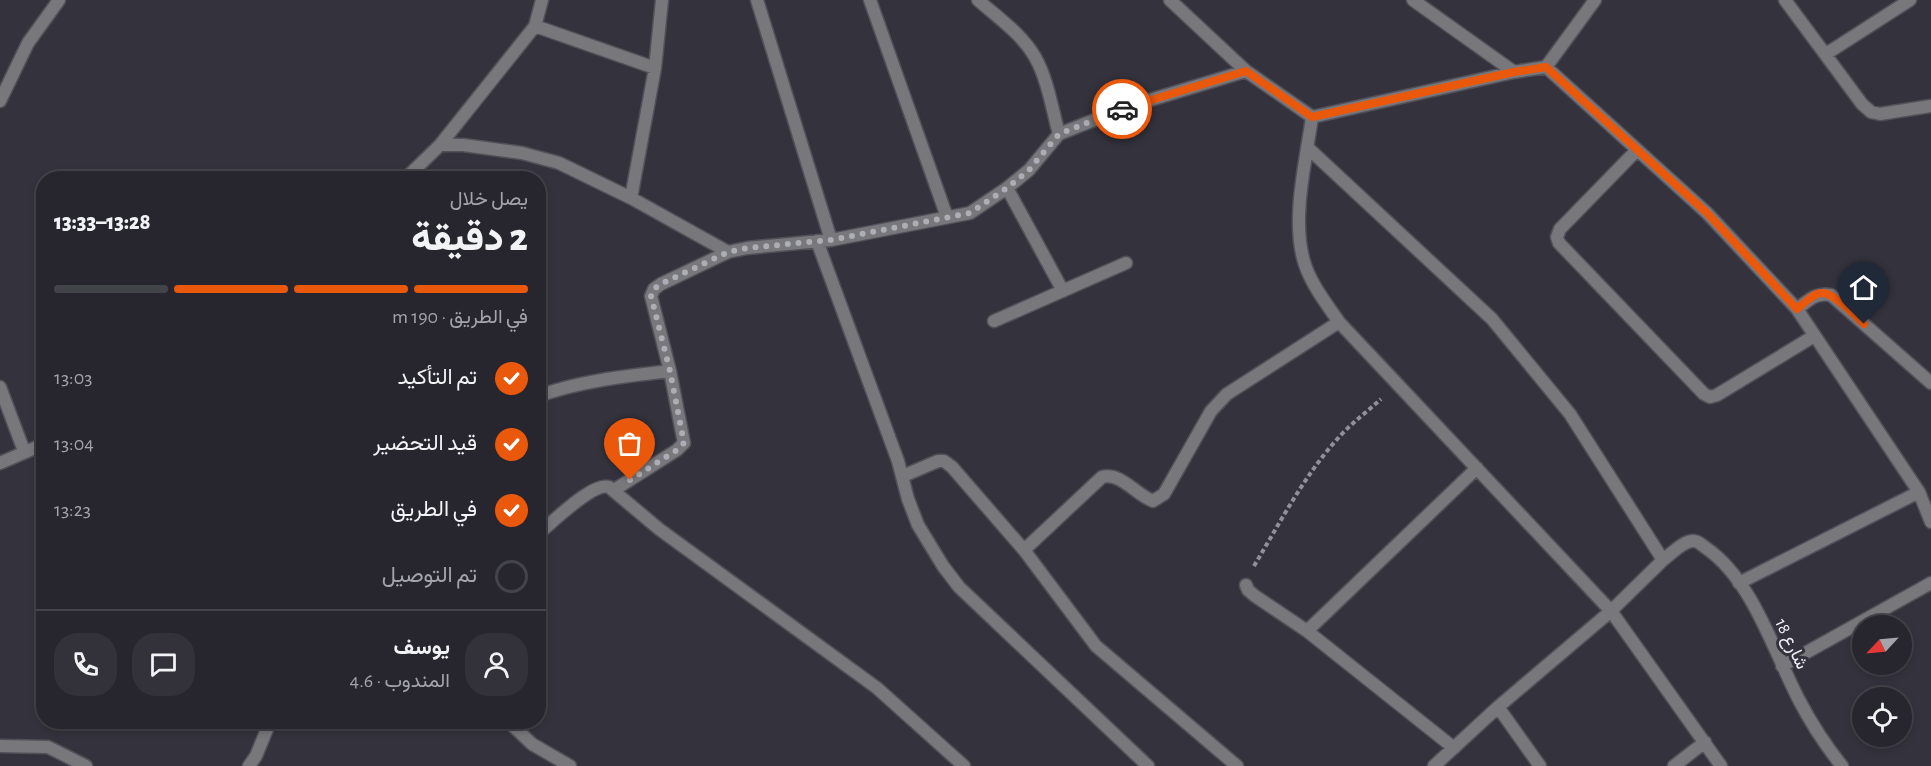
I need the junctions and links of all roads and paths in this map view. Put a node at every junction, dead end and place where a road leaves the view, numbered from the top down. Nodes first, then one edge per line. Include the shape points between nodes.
1 (59, 0) edge
2 (542, 0) edge
3 (662, 0) edge
4 (758, 0) edge
5 (870, 0) edge
6 (978, 0) edge
7 (1170, 0) edge
8 (1413, 0) edge
9 (1595, 0) edge
10 (1785, 0) edge
11 (1910, 0) edge
12 (535, 26) junction
13 (1826, 54) junction
14 (1546, 67) junction
15 (655, 68) junction
16 (1246, 71) junction
17 (1514, 72) junction
18 (0, 101) edge
19 (1931, 106) edge
20 (1312, 117) junction
21 (1059, 134) junction
22 (440, 145) junction
23 (1308, 148) junction
24 (1636, 151) junction
25 (413, 171) edge
26 (1007, 188) junction
27 (631, 198) junction
28 (947, 218) junction
29 (831, 240) junction
30 (817, 241) junction
31 (728, 252) junction
32 (1126, 263) dead end
33 (1064, 291) junction
34 (1797, 309) junction
35 (994, 321) dead end
36 (1340, 322) junction
37 (1814, 336) junction
38 (670, 371) junction
39 (1931, 383) edge
40 (1398, 384) junction
41 (0, 387) edge
42 (546, 393) edge
43 (36, 447) edge
44 (24, 451) junction
45 (0, 463) edge
46 (1477, 468) junction
47 (903, 476) junction
48 (614, 490) junction
49 (1919, 492) junction
50 (1931, 522) edge
51 (546, 527) edge
52 (1024, 550) junction
53 (1663, 560) junction
54 (1739, 583) junction
55 (1931, 583) edge
56 (1246, 585) joint
57 (1611, 611) junction
58 (1306, 631) junction
59 (1782, 666) junction
60 (1498, 707) junction
61 (267, 729) edge
62 (516, 729) edge
63 (1705, 742) junction
64 (0, 746) edge
65 (1454, 748) junction
66 (86, 766) edge
67 (249, 766) edge
68 (570, 766) edge
69 (964, 766) edge
70 (1148, 766) edge
71 (1237, 766) edge
72 (1434, 766) edge
73 (1540, 766) edge
74 (1674, 766) edge
75 (1722, 766) edge
76 (1842, 766) edge

1 - 18 street via 28,43
2 - 12 street
3 - 15 street
4 - 29 street
5 - 28 street
6 - 21 street via 1034,56
7 - 16 street
8 - 17 street
9 - 14 street
10 - 13 street
11 - 13 street
12 - 15 street
12 - 22 street
13 - 19 street via 1871,112
14 - 17 street
14 - 24 street
15 - 27 street
16 - 20 street
16 - 21 street via 1127,107
17 - 20 street
20 - 23 street
21 - 26 street via 1029,170
22 - 25 street
22 - 27 street via 522,153 550,161
23 - 36 street via 1298,225 1304,260 1320,295
23 - 53 street via 1492,319 1570,414
24 - 34 street via 1707,213
24 - 37 street via 1560,229 1557,237 1567,252 1710,397
26 - 28 street via 970,213
26 - 33 street
27 - 31 street
28 - 29 street
29 - 30 street
30 - 31 street
30 - 47 street
31 - 38 street via 654,289 651,296
32 - 33 street
33 - 35 street
34 - 37 street
34 - 39 street via 1821,293 1831,295
36 - 40 street
36 - 52 street via 1227,394 1211,411 1159,498 1146,498 1114,476 1102,477
37 - 49 street
38 - 42 street via 610,378
38 - 48 street via 684,443
40 - 46 street
40 - 56 path via 1341,435 1324,456 1300,489
41 - 44 street
43 - 44 street
44 - 45 street
46 - 57 street
46 - 58 street
47 - 52 street via 944,461
47 - 70 street via 918,525 959,587
48 - 51 street via 599,487
48 - 69 street via 659,529 877,688
49 - 50 street
49 - 54 street
52 - 71 street via 1096,646
53 - 54 street, شارع 18 via 1687,542 1697,541 1718,556
53 - 57 street
54 - 59 street, شارع 18
55 - 59 street
56 - 58 street via 1255,596
57 - 60 street
57 - 63 street
58 - 65 street
59 - 76 street, شارع 18 via 1799,702
60 - 65 street
60 - 73 street
61 - 67 street
62 - 68 street via 532,744
63 - 74 street
63 - 75 street
64 - 66 street via 48,747
65 - 72 street

